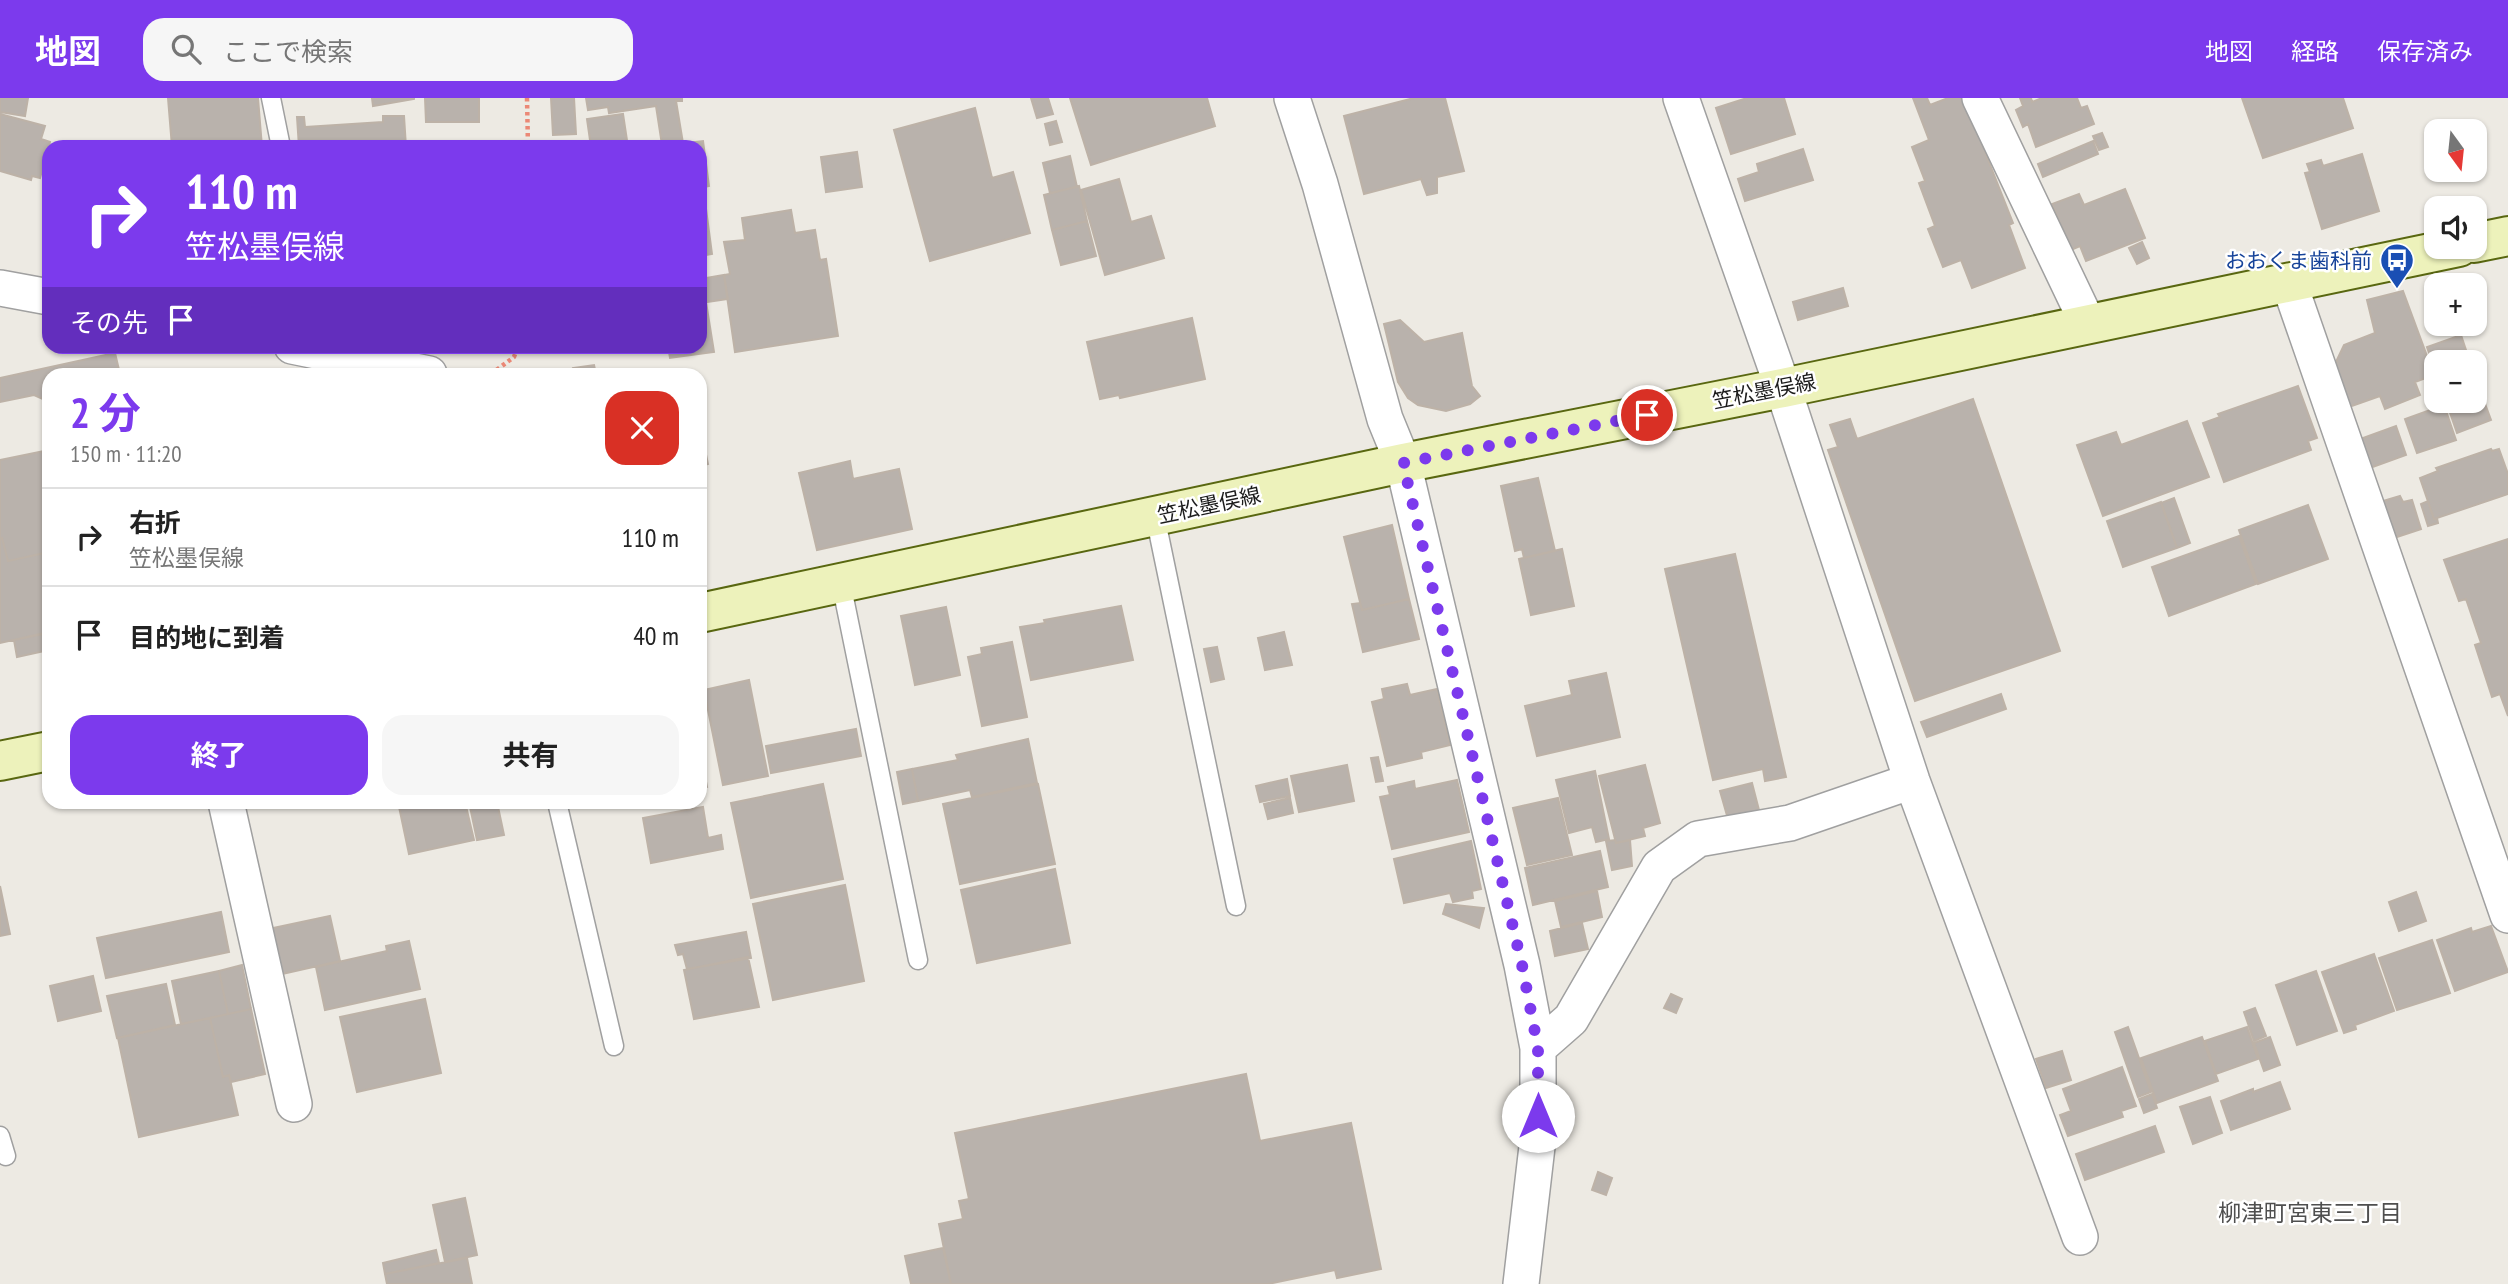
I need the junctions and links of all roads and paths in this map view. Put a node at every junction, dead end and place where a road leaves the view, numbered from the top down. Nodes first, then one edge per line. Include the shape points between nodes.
1 (271, 98) edge
2 (527, 98) edge
3 (1292, 98) edge
4 (1681, 98) edge
5 (1980, 98) edge
6 (280, 140) edge
7 (528, 140) edge
8 (2508, 236) edge
9 (2487, 240) edge
10 (2424, 254) edge
11 (2289, 283) junction
12 (0, 288) edge
13 (42, 297) edge
14 (2088, 324) junction
15 (331, 354) edge
16 (515, 354) edge
17 (400, 368) edge
18 (499, 368) edge
19 (1783, 388) junction
20 (1403, 463) junction
21 (1155, 516) junction
22 (841, 583) junction
23 (707, 612) edge
24 (42, 752) edge
25 (0, 761) edge
26 (1913, 780) junction
27 (228, 809) edge
28 (559, 809) edge
29 (1236, 906) dead end
30 (2508, 915) edge
31 (918, 960) dead end
32 (614, 1046) dead end
33 (1538, 1048) junction
34 (294, 1104) dead end
35 (0, 1136) edge
36 (6, 1156) dead end
37 (2080, 1237) dead end
38 (1521, 1284) edge

1 - 6 lane
2 - 7 path
3 - 20 street via 1385,419
4 - 19 street
5 - 14 street
8 - 9 main road
10 - 11 main road, 笠松墨俣線
11 - 14 main road, 笠松墨俣線
11 - 30 street
12 - 13 street
14 - 19 main road, 笠松墨俣線
15 - 17 street
16 - 18 path
19 - 20 main road, 笠松墨俣線
19 - 26 street
20 - 21 main road, 笠松墨俣線
20 - 33 street
21 - 22 main road, 笠松墨俣線
21 - 29 lane
22 - 23 main road, 笠松墨俣線
22 - 31 lane
24 - 25 main road
26 - 33 street via 1790,823 1698,839 1659,867 1571,1019
26 - 37 street
27 - 34 street
28 - 32 lane
33 - 38 street via 1538,1138
35 - 36 lane

